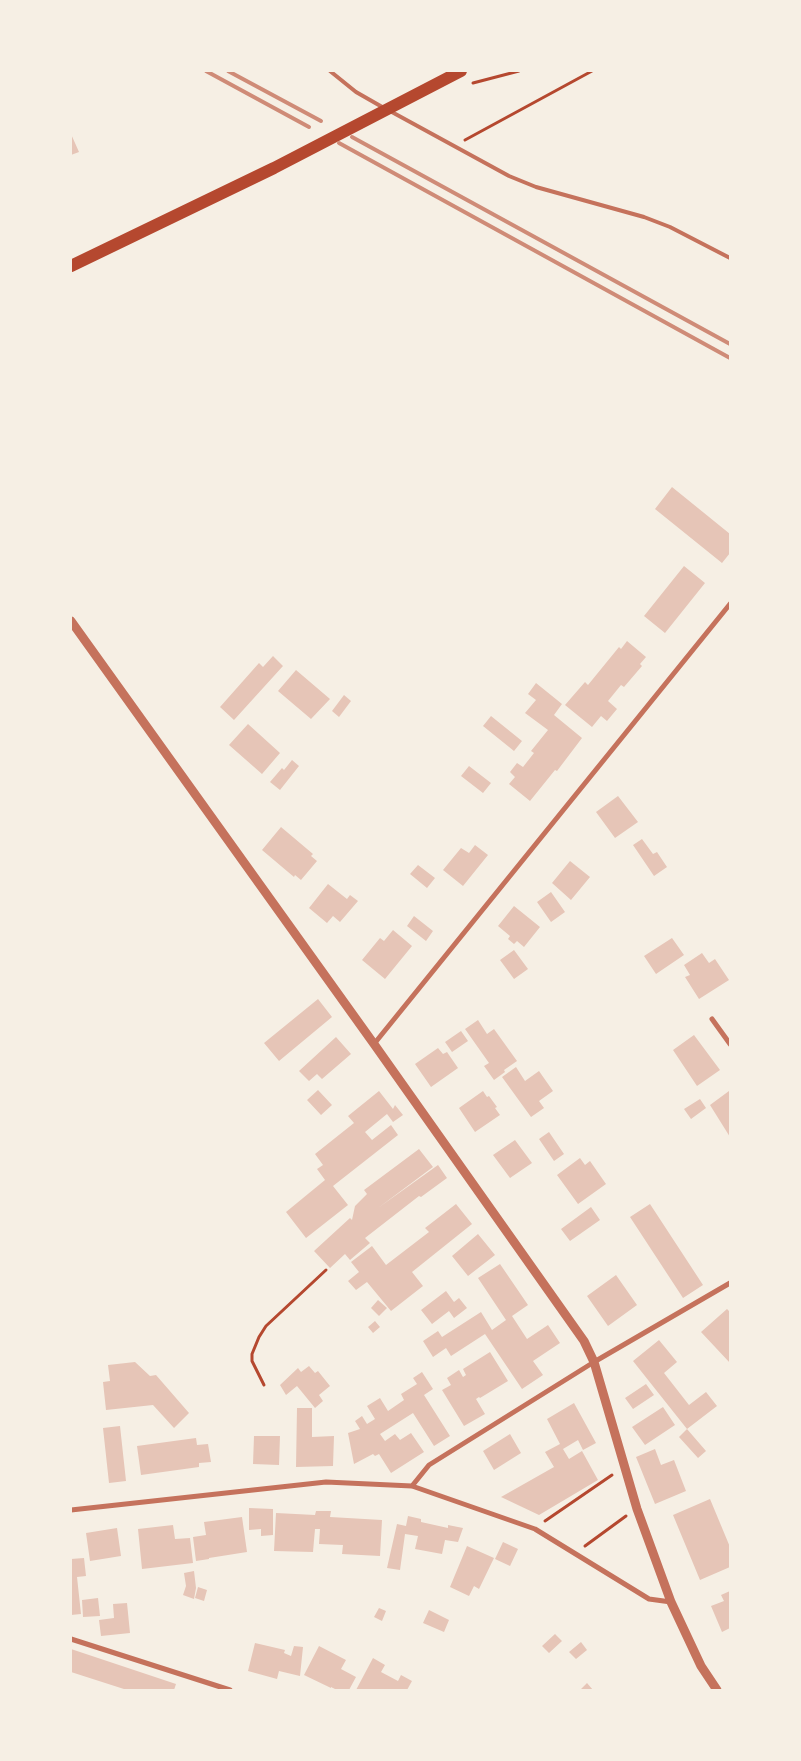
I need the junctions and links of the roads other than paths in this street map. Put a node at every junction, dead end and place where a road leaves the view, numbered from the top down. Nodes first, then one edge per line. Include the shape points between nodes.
1 (330, 71) edge
2 (461, 71) edge
3 (730, 258) edge
4 (71, 266) edge
5 (730, 604) edge
6 (71, 621) edge
7 (712, 1019) dead end
8 (374, 1044) junction
9 (730, 1044) edge
10 (730, 1284) edge
11 (594, 1362) junction
12 (412, 1486) junction
13 (71, 1510) edge
14 (671, 1602) junction
15 (71, 1639) edge
16 (230, 1690) edge
17 (717, 1690) edge

1 - 3 lane via 356,92 509,176 536,187 644,217
2 - 4 main road via 274,168
5 - 8 street
6 - 8 street
7 - 9 street
8 - 11 street via 584,1341
10 - 11 street
11 - 12 street via 429,1465
11 - 14 street via 637,1509
12 - 13 street via 326,1482
12 - 14 street via 534,1528 649,1599
14 - 17 street via 701,1666
15 - 16 street

